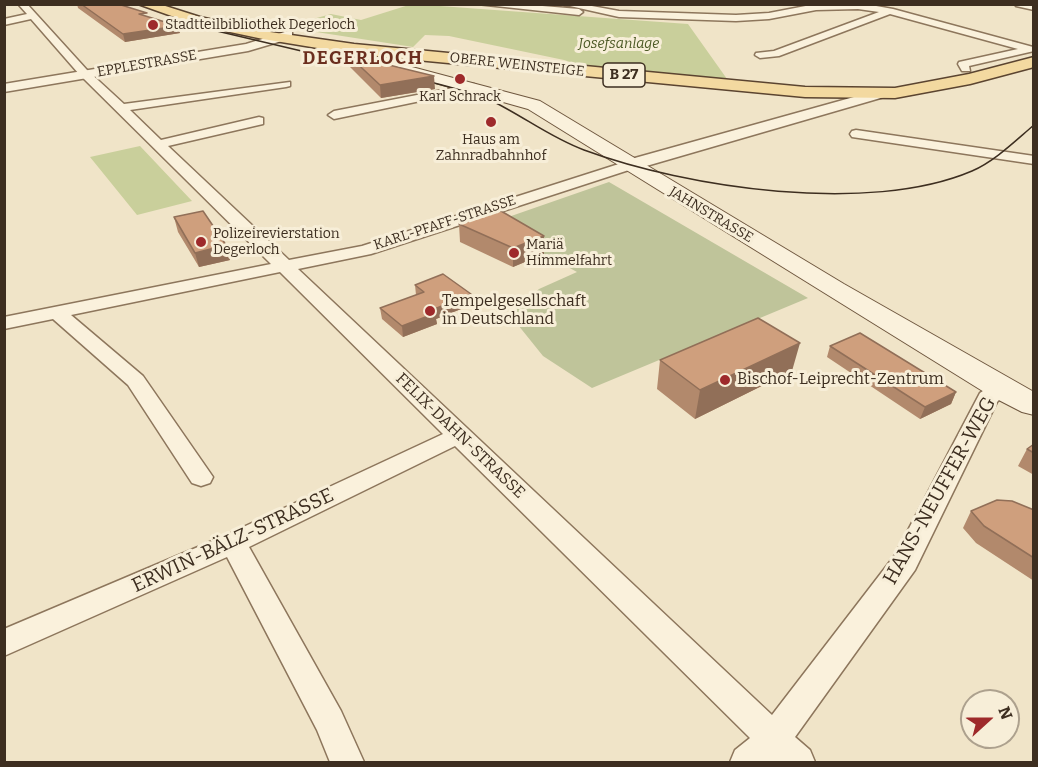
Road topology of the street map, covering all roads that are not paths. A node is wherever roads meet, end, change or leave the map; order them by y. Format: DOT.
graph roads {
  1 [pos="22,4"];
  2 [pos="144,4"];
  3 [pos="168,4"];
  4 [pos="481,4"];
  5 [pos="565,4"];
  6 [pos="906,4"];
  7 [pos="1018,4"];
  8 [pos="697,5"];
  9 [pos="1034,8"];
  10 [pos="890,11"];
  11 [pos="638,15"];
  12 [pos="32,16"];
  13 [pos="686,16"];
  14 [pos="4,22"];
  15 [pos="285,37"];
  16 [pos="358,53"];
  17 [pos="391,53"];
  18 [pos="1033,54"];
  19 [pos="760,55"];
  20 [pos="422,56"];
  21 [pos="86,74"];
  22 [pos="907,83"];
  23 [pos="286,84"];
  24 [pos="474,87"];
  25 [pos="4,88"];
  26 [pos="826,93"];
  27 [pos="879,94"];
  28 [pos="123,108"];
  29 [pos="334,115"];
  30 [pos="259,121"];
  31 [pos="856,134"];
  32 [pos="160,144"];
  33 [pos="1034,145"];
  34 [pos="1019,157"];
  35 [pos="1034,160"];
  36 [pos="630,165"];
  37 [pos="285,267"];
  38 [pos="59,314"];
  39 [pos="4,323"];
  40 [pos="1000,388"];
  41 [pos="1034,405"];
  42 [pos="460,435"];
  43 [pos="201,477"];
  44 [pos="233,543"];
  45 [pos="4,643"];
  46 [pos="774,739"];
  47 [pos="347,762"];
  48 [pos="747,762"];
  49 [pos="798,762"];
  1 -- 12 [label="street, FELIX-DAHN-STRASSE"];
  2 -- 15 [label="main road, B 27"];
  3 -- 15 [label="main road, B 27"];
  4 -- 11 [label="street"];
  5 -- 11 [label="street"];
  6 -- 10 [label="street"];
  7 -- 9 [label="street"];
  8 -- 13 [label="street"];
  10 -- 13 [label="street"];
  10 -- 18 [label="street"];
  10 -- 19 [label="street"];
  11 -- 13 [label="street"];
  12 -- 14 [label="street"];
  12 -- 21 [label="street, FELIX-DAHN-STRASSE"];
  15 -- 16 [label="main road, B 27"];
  15 -- 16 [label="main road, B 27"];
  15 -- 21 [label="street, EPPLESTRASSE"];
  16 -- 17 [label="main road, B 27"];
  16 -- 17 [label="main road"];
  16 -- 20 [label="main road, B 27"];
  16 -- 24 [label="main road, JAHNSTRASSE"];
  17 -- 20 [label="main road, B 27"];
  18 -- 22 [label="main road, OBERE WEINSTEIGE / B 27"];
  18 -- 27 [label="main road, OBERE WEINSTEIGE / B 27"];
  20 -- 26 [label="main road, OBERE WEINSTEIGE / B 27"];
  21 -- 25 [label="street, EPPLESTRASSE"];
  21 -- 28 [label="street, FELIX-DAHN-STRASSE"];
  22 -- 26 [label="main road, OBERE WEINSTEIGE / B 27"];
  22 -- 27 [label="main road"];
  23 -- 28 [label="street"];
  24 -- 29 [label="street"];
  24 -- 36 [label="main road, JAHNSTRASSE"];
  26 -- 27 [label="main road, OBERE WEINSTEIGE / B 27"];
  27 -- 36 [label="street, KARL-PFAFF-STRASSE"];
  28 -- 32 [label="street, FELIX-DAHN-STRASSE"];
  30 -- 32 [label="street"];
  31 -- 34 [label="street"];
  32 -- 37 [label="street, FELIX-DAHN-STRASSE"];
  33 -- 34 [label="street"];
  34 -- 35 [label="street"];
  36 -- 37 [label="street, KARL-PFAFF-STRASSE"];
  36 -- 40 [label="main road, JAHNSTRASSE"];
  37 -- 38 [label="street, KARL-PFAFF-STRASSE"];
  37 -- 42 [label="street, FELIX-DAHN-STRASSE"];
  38 -- 39 [label="street, KARL-PFAFF-STRASSE"];
  38 -- 43 [label="street"];
  40 -- 41 [label="main road, JAHNSTRASSE"];
  40 -- 46 [label="street, HANS-NEUFFER-WEG"];
  42 -- 44 [label="street, ERWIN-BÄLZ-STRASSE"];
  42 -- 46 [label="street, FELIX-DAHN-STRASSE"];
  44 -- 45 [label="street, ERWIN-BÄLZ-STRASSE"];
  44 -- 47 [label="street"];
  46 -- 48 [label="street, HANS-NEUFFER-WEG"];
  46 -- 49 [label="street, FELIX-DAHN-STRASSE"];
}
